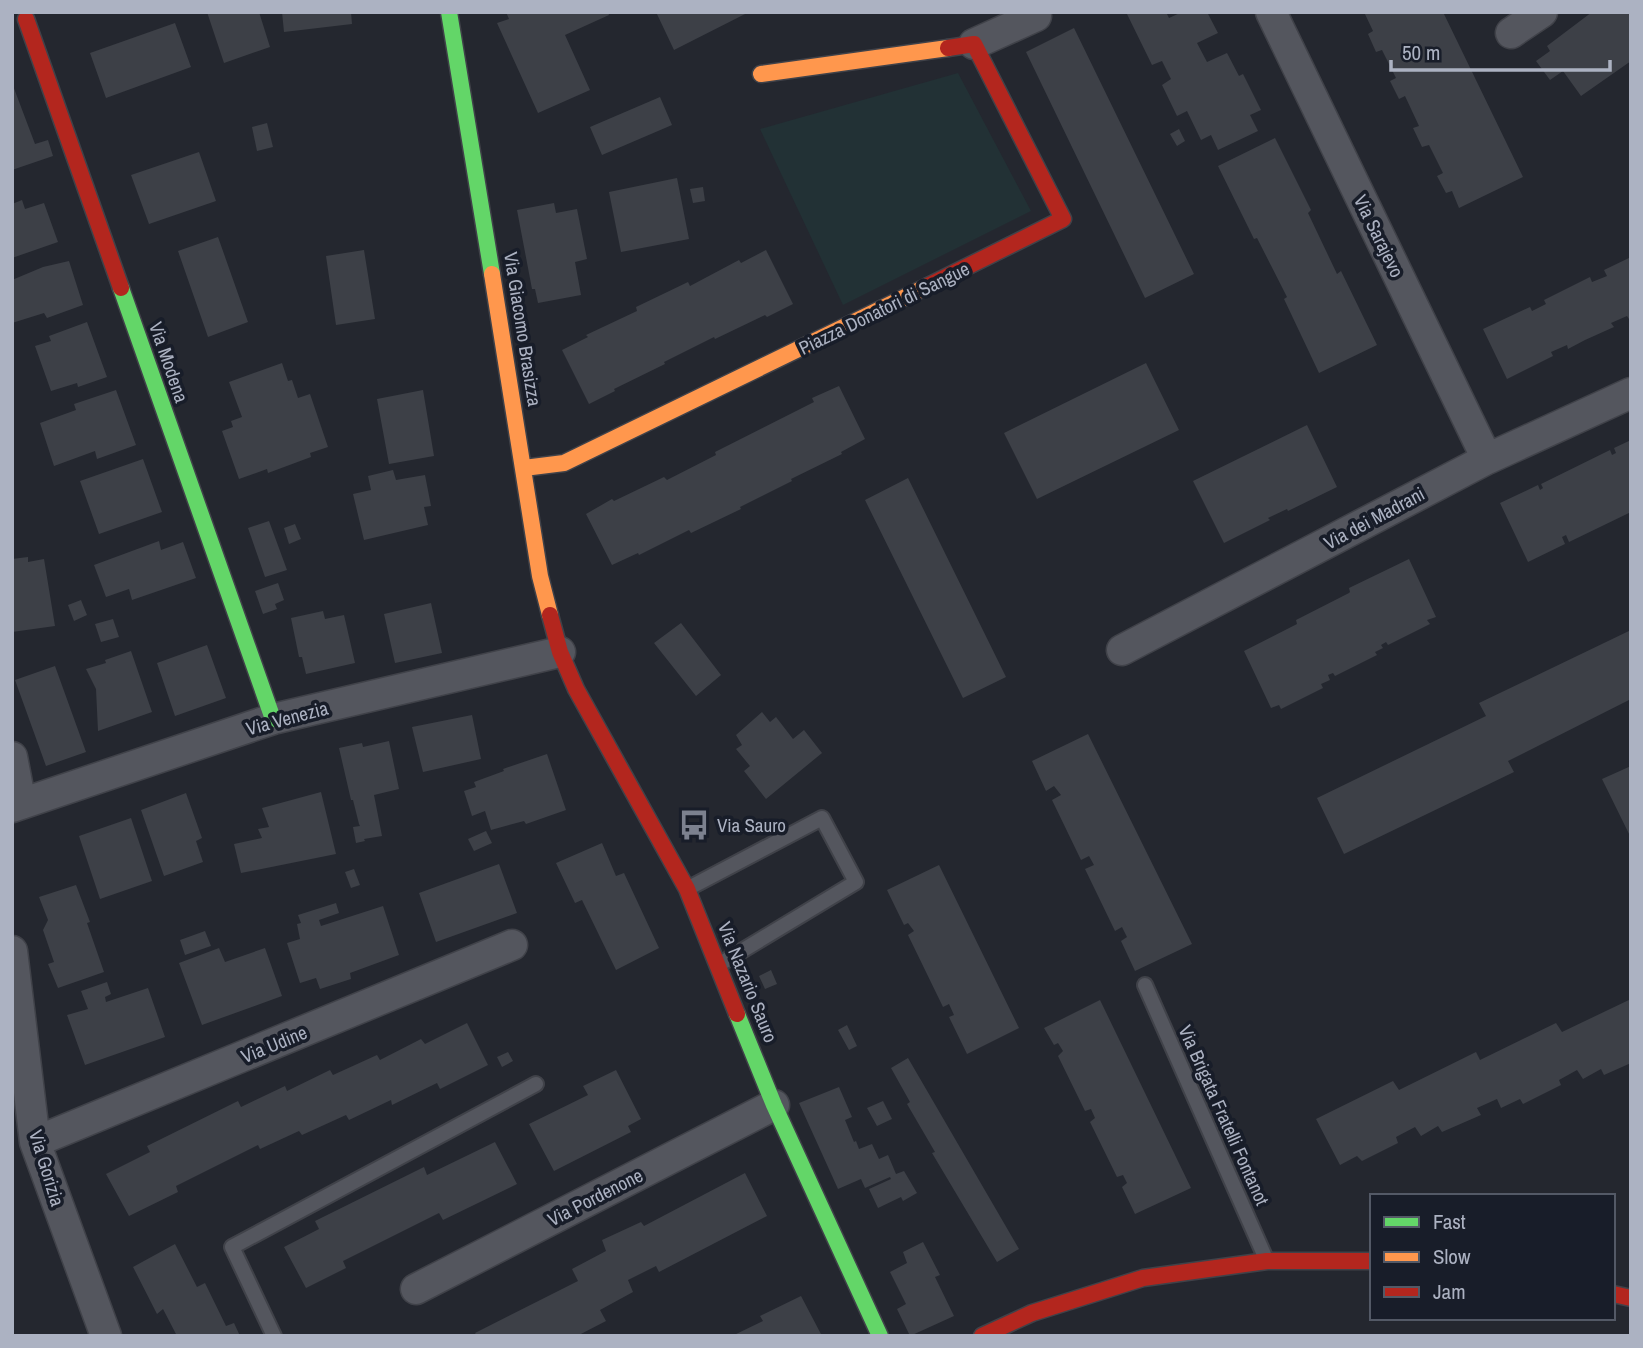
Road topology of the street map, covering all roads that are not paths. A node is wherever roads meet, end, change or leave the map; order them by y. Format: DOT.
graph roads {
  1 [pos="449,12"];
  2 [pos="1271,12"];
  3 [pos="1542,12"];
  4 [pos="1036,16"];
  5 [pos="28,18"];
  6 [pos="1511,33"];
  7 [pos="974,44"];
  8 [pos="761,74"];
  9 [pos="1631,393"];
  10 [pos="1487,459"];
  11 [pos="524,468"];
  12 [pos="1122,650"];
  13 [pos="560,652"];
  14 [pos="273,719"];
  15 [pos="12,757"];
  16 [pos="16,806"];
  17 [pos="687,889"];
  18 [pos="512,945"];
  19 [pos="12,951"];
  20 [pos="719,964"];
  21 [pos="1145,985"];
  22 [pos="536,1084"];
  23 [pos="774,1105"];
  24 [pos="35,1143"];
  25 [pos="1267,1261"];
  26 [pos="1370,1261"];
  27 [pos="416,1289"];
  28 [pos="106,1336"];
  29 [pos="274,1336"];
  30 [pos="880,1336"];
  31 [pos="982,1336"];
  1 -- 11 [label="street, Via Giacomo Brasizza"];
  2 -- 10 [label="street, Via Sarajevo"];
  3 -- 6 [label="street"];
  4 -- 7 [label="street"];
  5 -- 14 [label="street, Via Modena"];
  7 -- 8 [label="street"];
  7 -- 11 [label="street, Piazza Donatori di Sangue"];
  9 -- 10 [label="street, Via dei Madrani"];
  10 -- 12 [label="street, Via dei Madrani"];
  11 -- 13 [label="street, Via Giacomo Brasizza"];
  13 -- 14 [label="street, Via Venezia"];
  13 -- 17 [label="street, Via Nazario Sauro"];
  14 -- 16 [label="street, Via Venezia"];
  15 -- 16 [label="street, Via Venezia"];
  17 -- 20 [label="street, Via Nazario Sauro"];
  17 -- 20 [label="lane"];
  18 -- 24 [label="street, Via Udine"];
  19 -- 24 [label="street, Via Gorizia"];
  20 -- 23 [label="street, Via Nazario Sauro"];
  21 -- 25 [label="lane, Via Brigata Fratelli Fontanot"];
  22 -- 29 [label="lane"];
  23 -- 27 [label="street, Via Pordenone"];
  23 -- 30 [label="street, Via Nazario Sauro"];
  24 -- 28 [label="street, Via Gorizia"];
  25 -- 26 [label="street"];
  25 -- 31 [label="street"];
}
